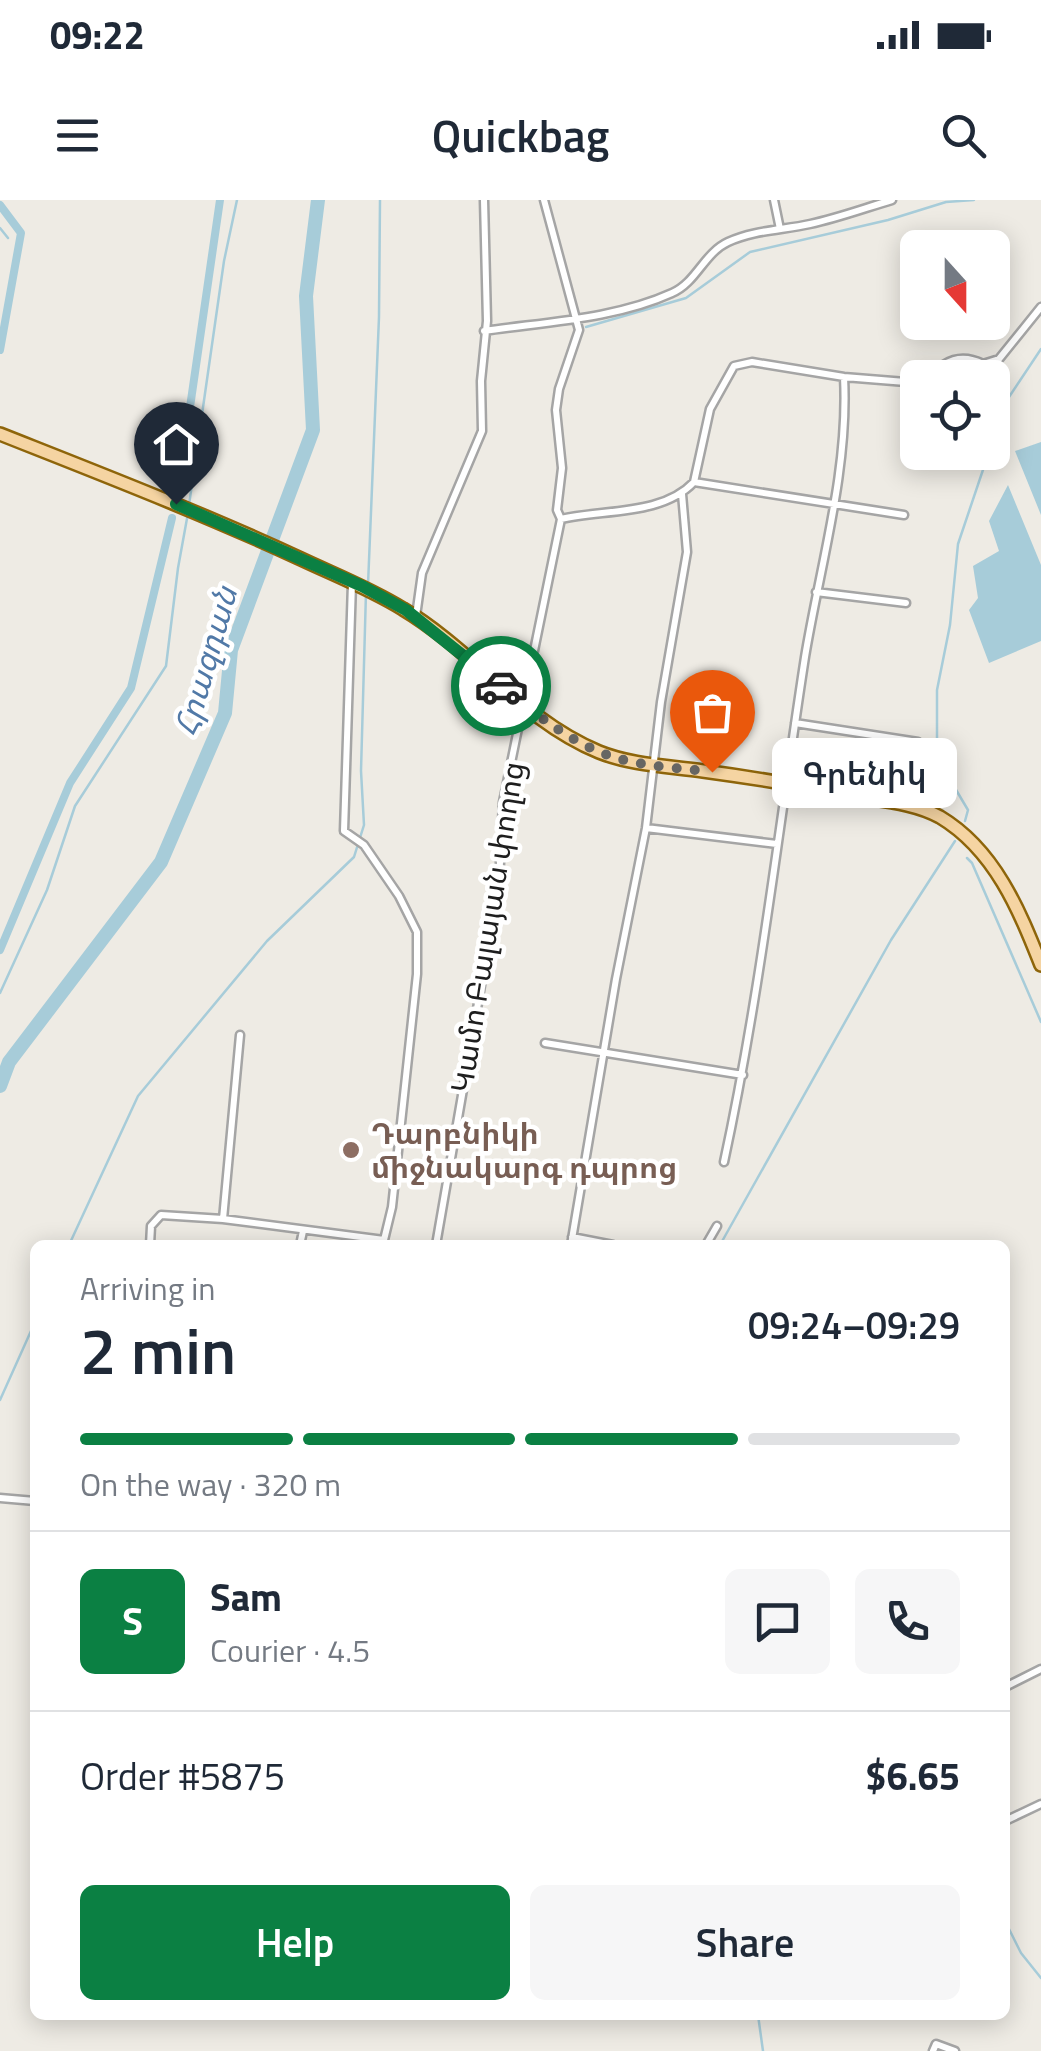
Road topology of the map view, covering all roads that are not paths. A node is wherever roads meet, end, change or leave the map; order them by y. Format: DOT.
graph roads {
  1 [pos="484,200"];
  2 [pos="544,200"];
  3 [pos="774,200"];
  4 [pos="892,200"];
  5 [pos="780,229"];
  6 [pos="1041,307"];
  7 [pos="577,317"];
  8 [pos="484,332"];
  9 [pos="996,360"];
  10 [pos="844,378"];
  11 [pos="900,382"];
  12 [pos="0,434"];
  13 [pos="694,482"];
  14 [pos="682,494"];
  15 [pos="832,504"];
  16 [pos="904,516"];
  17 [pos="560,519"];
  18 [pos="357,585"];
  19 [pos="816,592"];
  20 [pos="906,603"];
  21 [pos="416,617"];
  22 [pos="525,705"];
  23 [pos="795,723"];
  24 [pos="918,742"];
  25 [pos="654,765"];
  26 [pos="788,783"];
  27 [pos="646,828"];
  28 [pos="777,844"];
  29 [pos="1041,965"];
  30 [pos="240,1035"];
  31 [pos="545,1044"];
  32 [pos="605,1054"];
  33 [pos="743,1075"];
  34 [pos="724,1162"];
  35 [pos="223,1219"];
  36 [pos="717,1226"];
  37 [pos="303,1231"];
  38 [pos="151,1240"];
  39 [pos="301,1240"];
  40 [pos="368,1240"];
  41 [pos="383,1240"];
  42 [pos="437,1240"];
  43 [pos="572,1240"];
  44 [pos="709,1240"];
  45 [pos="0,1498"];
  46 [pos="30,1501"];
  47 [pos="1041,1670"];
  48 [pos="1010,1685"];
  49 [pos="1041,1804"];
  50 [pos="1010,1820"];
  51 [pos="934,2048"];
  52 [pos="955,2051"];
  1 -- 8 [label="street"];
  2 -- 7 [label="street"];
  3 -- 5 [label="street"];
  4 -- 5 [label="street"];
  5 -- 7 [label="street"];
  6 -- 9 [label="street"];
  7 -- 8 [label="street"];
  7 -- 17 [label="street, Կամո Բալայան փողոց"];
  8 -- 21 [label="street"];
  10 -- 11 [label="street"];
  10 -- 13 [label="street"];
  10 -- 15 [label="street"];
  12 -- 18 [label="main road"];
  13 -- 14 [label="street"];
  13 -- 15 [label="street"];
  14 -- 17 [label="street"];
  14 -- 25 [label="street"];
  15 -- 16 [label="street"];
  15 -- 19 [label="street"];
  17 -- 22 [label="street, Կամո Բալայան փողոց"];
  18 -- 21 [label="main road"];
  18 -- 41 [label="street"];
  19 -- 20 [label="street"];
  19 -- 23 [label="street"];
  21 -- 22 [label="main road"];
  22 -- 25 [label="main road"];
  22 -- 42 [label="street, Կամո Բալայան փողոց"];
  23 -- 24 [label="street"];
  23 -- 26 [label="street"];
  25 -- 26 [label="main road"];
  25 -- 27 [label="street"];
  26 -- 28 [label="street"];
  26 -- 29 [label="main road"];
  27 -- 28 [label="street"];
  27 -- 32 [label="street"];
  28 -- 33 [label="street"];
  30 -- 35 [label="street"];
  31 -- 32 [label="street"];
  32 -- 33 [label="street"];
  32 -- 43 [label="street"];
  33 -- 34 [label="street"];
  35 -- 37 [label="street"];
  35 -- 38 [label="street"];
  36 -- 44 [label="street"];
  37 -- 39 [label="street"];
  37 -- 40 [label="street"];
  45 -- 46 [label="street"];
  47 -- 48 [label="street"];
  49 -- 50 [label="street"];
  51 -- 52 [label="street"];
}
